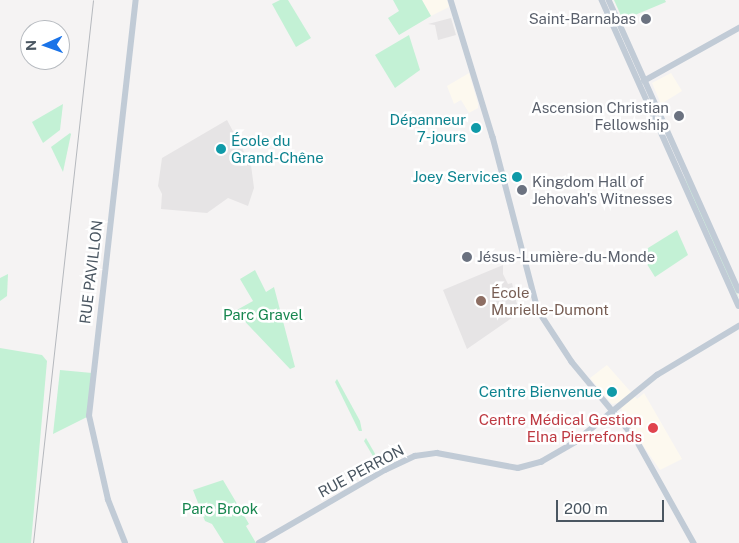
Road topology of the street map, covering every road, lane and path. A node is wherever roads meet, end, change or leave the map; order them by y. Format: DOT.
graph roads {
  1 [pos="136,0"];
  2 [pos="451,0"];
  3 [pos="602,0"];
  4 [pos="609,0"];
  5 [pos="737,29"];
  6 [pos="642,82"];
  7 [pos="739,290"];
  8 [pos="739,306"];
  9 [pos="739,326"];
  10 [pos="613,411"];
  11 [pos="125,543"];
  12 [pos="259,543"];
  13 [pos="694,543"];
  1 -- 11 [label="street, RUE PAVILLON"];
  2 -- 10 [label="street"];
  3 -- 6 [label="street"];
  4 -- 6 [label="street"];
  5 -- 6 [label="street"];
  6 -- 7 [label="street"];
  6 -- 8 [label="street"];
  9 -- 10 [label="street, RUE PERRON"];
  10 -- 12 [label="street, RUE PERRON"];
  10 -- 13 [label="street"];
}
